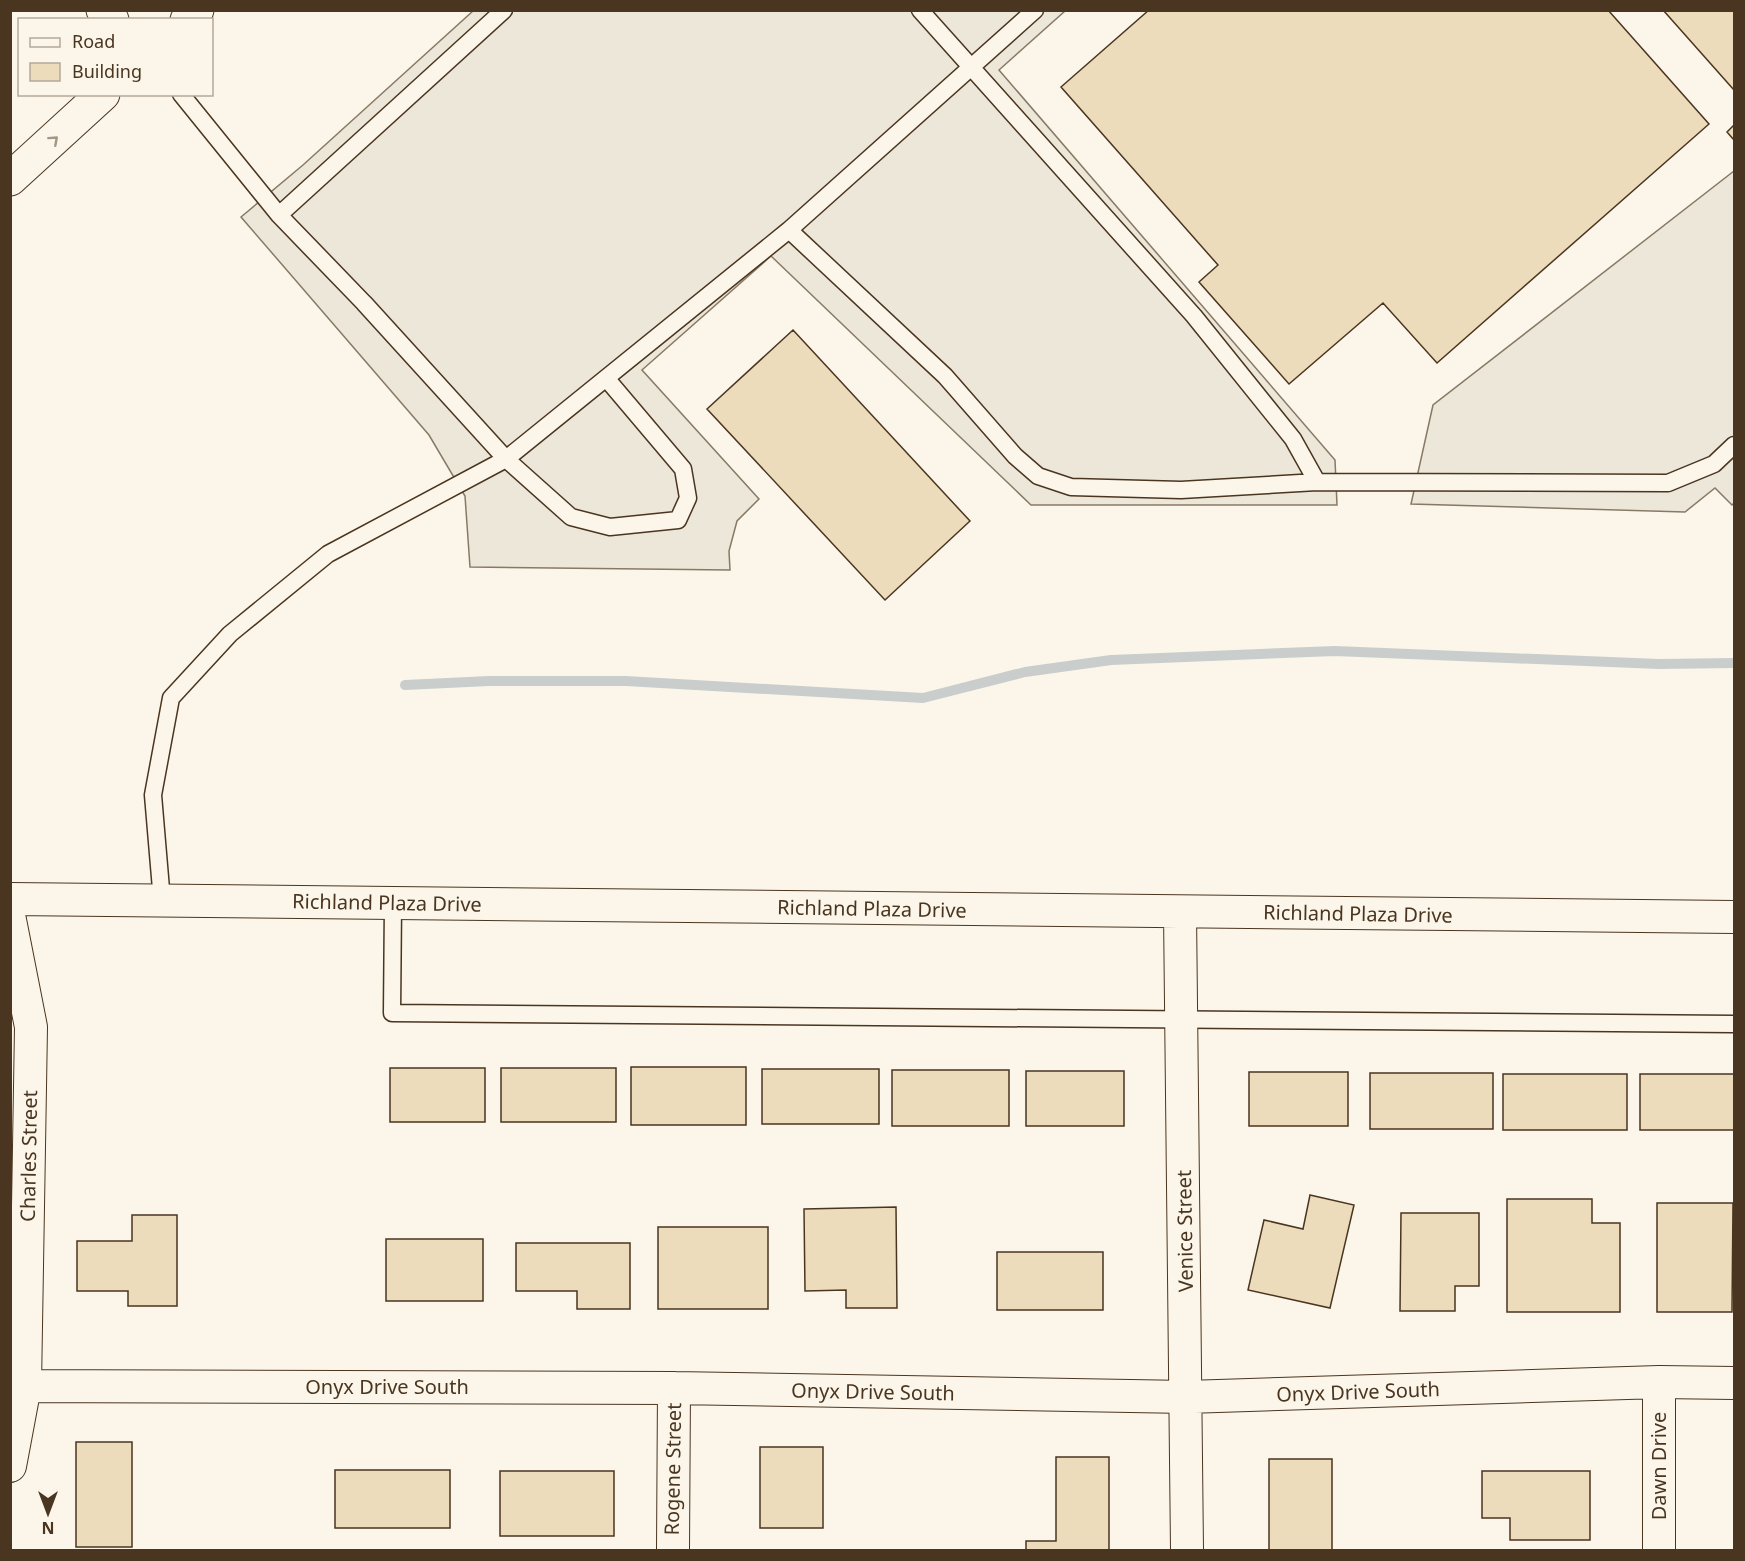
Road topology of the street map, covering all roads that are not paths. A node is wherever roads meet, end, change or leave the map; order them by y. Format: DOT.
graph roads {
  1 [pos="504,10"];
  2 [pos="920,10"];
  3 [pos="1035,10"];
  4 [pos="973,68"];
  5 [pos="101,96"];
  6 [pos="183,96"];
  7 [pos="10,179"];
  8 [pos="279,215"];
  9 [pos="789,230"];
  10 [pos="606,378"];
  11 [pos="1734,445"];
  12 [pos="506,459"];
  13 [pos="1317,482"];
  14 [pos="10,900"];
  15 [pos="162,901"];
  16 [pos="393,904"];
  17 [pos="1180,912"];
  18 [pos="1734,917"];
  19 [pos="10,920"];
  20 [pos="1181,1019"];
  21 [pos="1734,1024"];
  22 [pos="1659,1382"];
  23 [pos="1734,1383"];
  24 [pos="18,1386"];
  25 [pos="674,1388"];
  26 [pos="1187,1397"];
  27 [pos="10,1466"];
  28 [pos="673,1551"];
  29 [pos="1187,1551"];
  30 [pos="1659,1551"];
  1 -- 8 [label="lane"];
  2 -- 4 [label="lane"];
  3 -- 4 [label="lane"];
  4 -- 9 [label="lane"];
  4 -- 13 [label="lane"];
  7 -- 5 [label="main road, one-way"];
  6 -- 8 [label="lane"];
  8 -- 12 [label="lane"];
  9 -- 10 [label="lane"];
  9 -- 13 [label="lane"];
  10 -- 12 [label="lane"];
  10 -- 12 [label="lane"];
  11 -- 13 [label="lane"];
  12 -- 15 [label="lane"];
  14 -- 15 [label="street, Richland Plaza Drive"];
  15 -- 16 [label="street, Richland Plaza Drive"];
  16 -- 17 [label="street, Richland Plaza Drive"];
  16 -- 20 [label="lane"];
  17 -- 18 [label="street, Richland Plaza Drive"];
  17 -- 20 [label="street, Venice Street"];
  19 -- 24 [label="street, Charles Street"];
  20 -- 21 [label="lane"];
  20 -- 26 [label="street, Venice Street"];
  22 -- 23 [label="street, Onyx Drive South"];
  22 -- 26 [label="street, Onyx Drive South"];
  22 -- 30 [label="street, Dawn Drive"];
  24 -- 25 [label="street, Onyx Drive South"];
  24 -- 27 [label="street, Charles Street"];
  25 -- 26 [label="street, Onyx Drive South"];
  25 -- 28 [label="street, Rogene Street"];
  26 -- 29 [label="street, Venice Street"];
}
